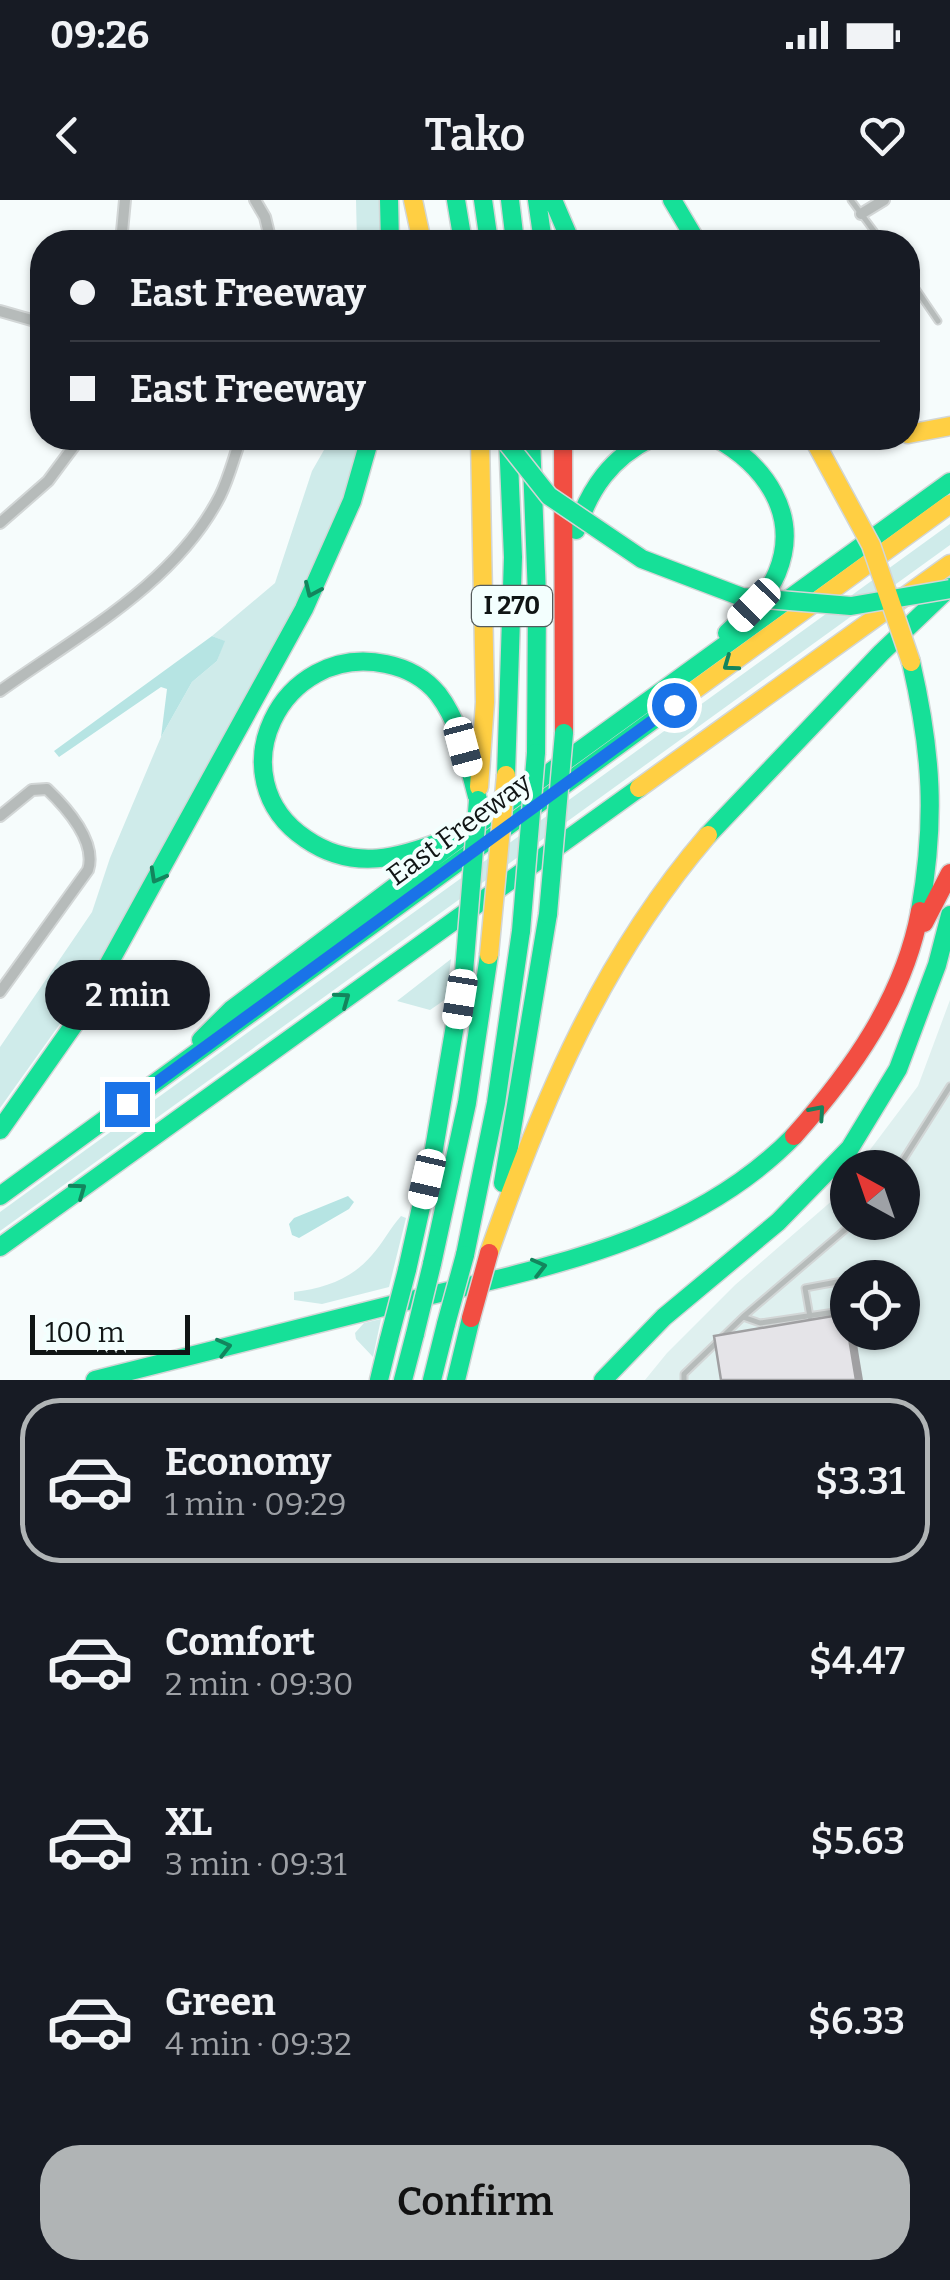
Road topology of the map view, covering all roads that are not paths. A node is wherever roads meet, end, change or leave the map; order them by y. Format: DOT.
graph roads {
  1 [pos="125,200"];
  2 [pos="255,200"];
  3 [pos="389,200"];
  4 [pos="413,200"];
  5 [pos="456,200"];
  6 [pos="483,200"];
  7 [pos="510,200"];
  8 [pos="537,200"];
  9 [pos="553,200"];
  10 [pos="672,200"];
  11 [pos="850,200"];
  12 [pos="884,200"];
  13 [pos="862,214"];
  14 [pos="123,230"];
  15 [pos="268,230"];
  16 [pos="390,230"];
  17 [pos="419,230"];
  18 [pos="461,230"];
  19 [pos="487,230"];
  20 [pos="514,230"];
  21 [pos="542,230"];
  22 [pos="566,230"];
  23 [pos="690,230"];
  24 [pos="873,230"];
  25 [pos="920,295"];
  26 [pos="0,311"];
  27 [pos="30,320"];
  28 [pos="938,321"];
  29 [pos="950,426"];
  30 [pos="920,432"];
  31 [pos="71,450"];
  32 [pos="236,450"];
  33 [pos="367,450"];
  34 [pos="480,450"];
  35 [pos="507,450"];
  36 [pos="515,450"];
  37 [pos="532,450"];
  38 [pos="563,450"];
  39 [pos="630,450"];
  40 [pos="739,450"];
  41 [pos="820,450"];
  42 [pos="950,482"];
  43 [pos="950,504"];
  44 [pos="0,523"];
  45 [pos="950,564"];
  46 [pos="950,588"];
  47 [pos="566,592"];
  48 [pos="667,686"];
  49 [pos="0,691"];
  50 [pos="478,800"];
  51 [pos="0,816"];
  52 [pos="474,828"];
  53 [pos="950,873"];
  54 [pos="950,915"];
  55 [pos="908,955"];
  56 [pos="0,992"];
  57 [pos="159,1081"];
  58 [pos="950,1086"];
  59 [pos="0,1130"];
  60 [pos="909,1150"];
  61 [pos="0,1196"];
  62 [pos="833,1240"];
  63 [pos="0,1247"];
  64 [pos="489,1252"];
  65 [pos="830,1283"];
  66 [pos="830,1313"];
  67 [pos="743,1317"];
  68 [pos="810,1317"];
  69 [pos="95,1380"];
  70 [pos="378,1380"];
  71 [pos="403,1380"];
  72 [pos="432,1380"];
  73 [pos="456,1380"];
  74 [pos="603,1380"];
  75 [pos="684,1380"];
  1 -- 14 [label="street"];
  2 -- 15 [label="street"];
  3 -- 16 [label="highway"];
  4 -- 17 [label="highway"];
  5 -- 18 [label="highway"];
  6 -- 19 [label="highway"];
  7 -- 20 [label="highway"];
  8 -- 21 [label="highway"];
  9 -- 22 [label="highway"];
  10 -- 23 [label="highway"];
  11 -- 13 [label="lane"];
  12 -- 13 [label="street"];
  13 -- 24 [label="lane"];
  25 -- 28 [label="lane"];
  26 -- 27 [label="street"];
  29 -- 30 [label="highway"];
  31 -- 44 [label="street"];
  32 -- 49 [label="street"];
  33 -- 59 [label="highway, one-way"];
  34 -- 50 [label="highway"];
  35 -- 71 [label="highway, I 270, bridge"];
  36 -- 46 [label="highway, bridge"];
  37 -- 72 [label="highway, I 270, bridge"];
  38 -- 47 [label="highway"];
  39 -- 47 [label="highway"];
  40 -- 48 [label="highway"];
  41 -- 55 [label="highway, bridge"];
  42 -- 48 [label="highway"];
  43 -- 57 [label="highway, East Freeway, one-way"];
  63 -- 45 [label="highway, one-way"];
  46 -- 64 [label="highway"];
  47 -- 64 [label="highway, bridge"];
  48 -- 52 [label="highway"];
  50 -- 52 [label="highway"];
  50 -- 70 [label="highway, bridge"];
  51 -- 56 [label="street"];
  52 -- 57 [label="highway"];
  53 -- 55 [label="highway"];
  54 -- 74 [label="highway"];
  69 -- 55 [label="highway, one-way"];
  57 -- 61 [label="highway, East Freeway"];
  58 -- 60 [label="lane"];
  62 -- 67 [label="lane"];
  64 -- 73 [label="highway, bridge"];
  65 -- 68 [label="lane"];
  66 -- 68 [label="lane"];
  67 -- 68 [label="lane"];
  67 -- 75 [label="lane"];
}
